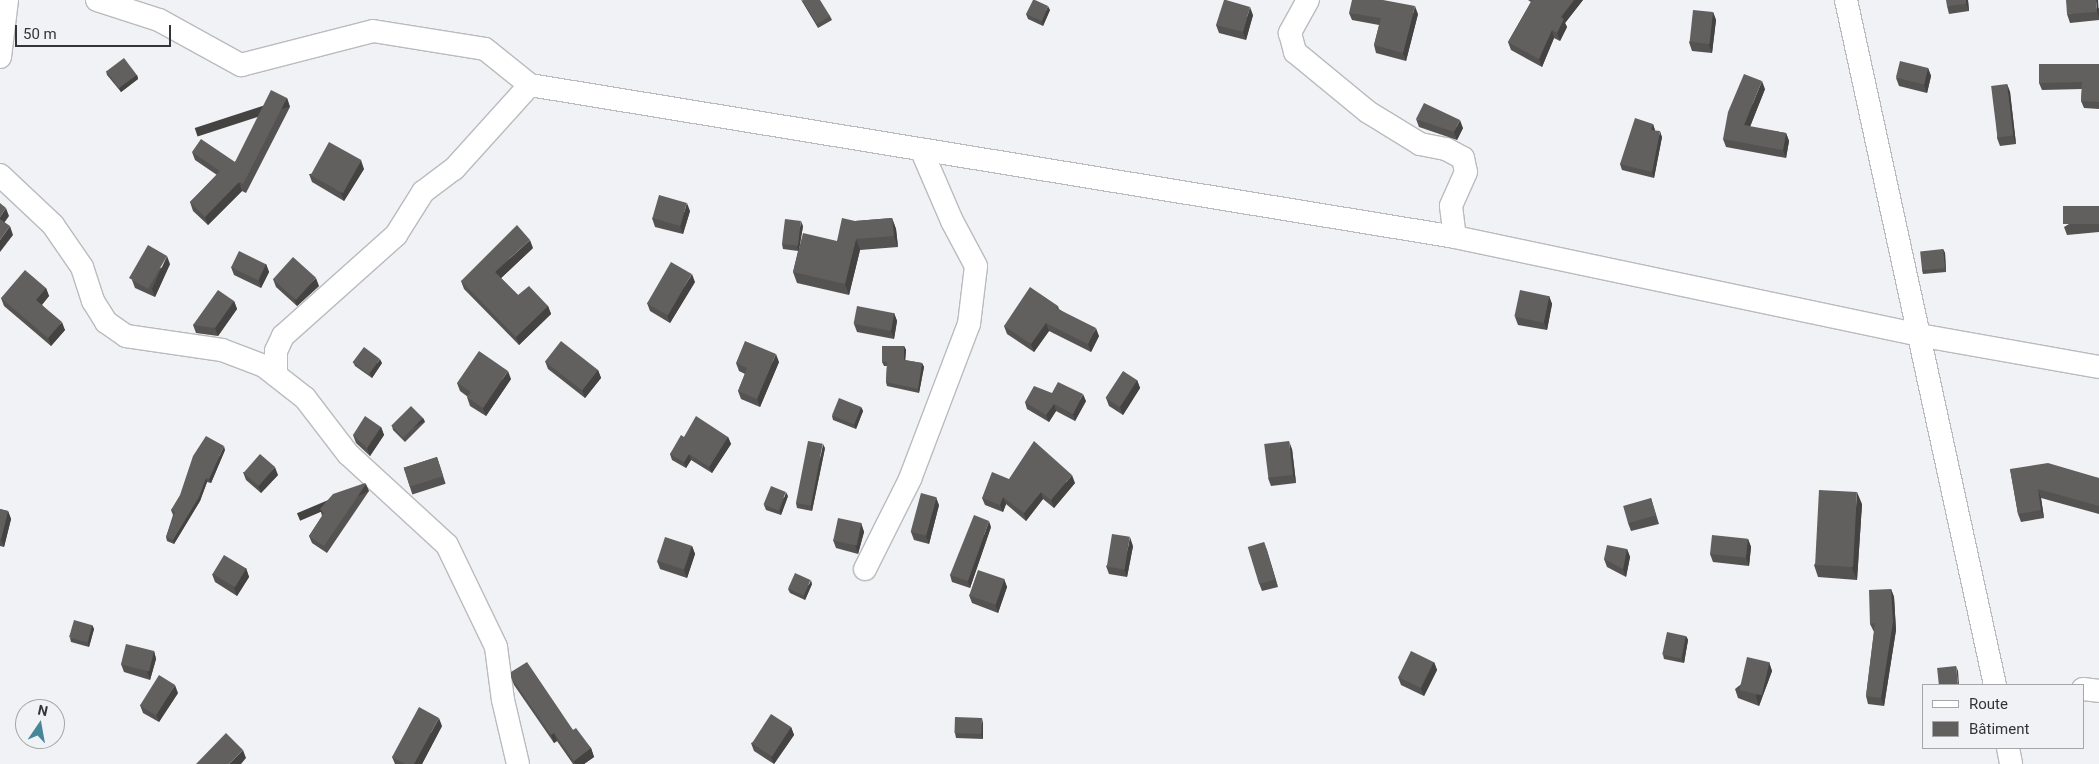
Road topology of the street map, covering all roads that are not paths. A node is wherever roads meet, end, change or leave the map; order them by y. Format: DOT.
graph roads {
  1 [pos="7,0"];
  2 [pos="97,0"];
  3 [pos="1308,0"];
  4 [pos="1846,0"];
  5 [pos="0,57"];
  6 [pos="530,85"];
  7 [pos="921,149"];
  8 [pos="0,175"];
  9 [pos="1455,237"];
  10 [pos="1919,335"];
  11 [pos="2099,367"];
  12 [pos="276,375"];
  13 [pos="865,569"];
  14 [pos="1995,684"];
  15 [pos="2084,689"];
  16 [pos="2099,691"];
  17 [pos="2008,749"];
  18 [pos="518,764"];
  19 [pos="2011,764"];
  1 -- 5 [label="street"];
  2 -- 6 [label="street"];
  3 -- 9 [label="street"];
  4 -- 10 [label="street"];
  6 -- 7 [label="street"];
  6 -- 12 [label="street"];
  7 -- 9 [label="street"];
  7 -- 13 [label="street"];
  8 -- 12 [label="street"];
  9 -- 10 [label="street"];
  10 -- 11 [label="street"];
  10 -- 14 [label="street"];
  12 -- 18 [label="street"];
  15 -- 16 [label="street"];
  17 -- 19 [label="street"];
}
